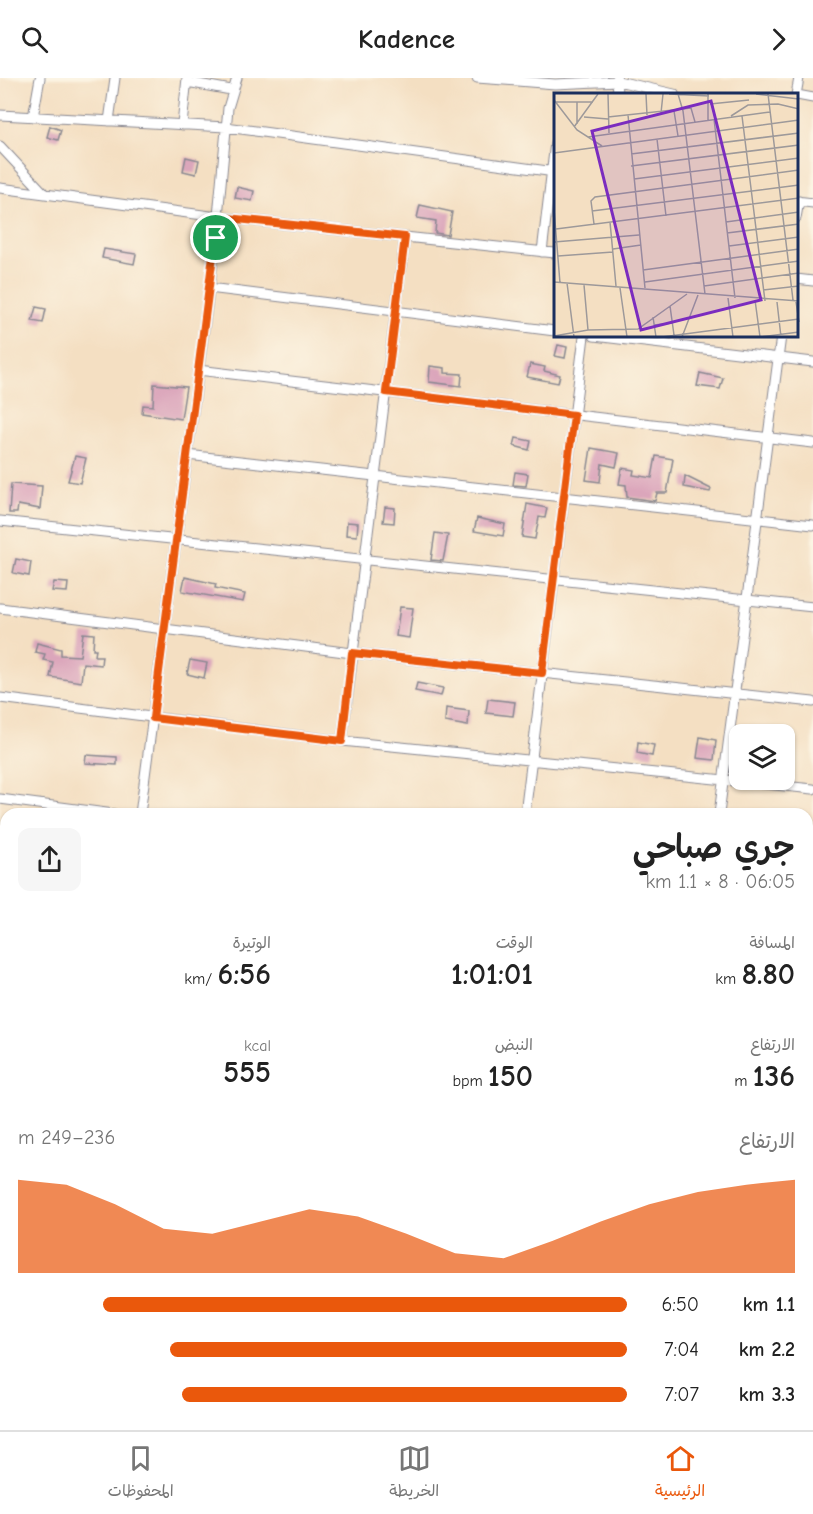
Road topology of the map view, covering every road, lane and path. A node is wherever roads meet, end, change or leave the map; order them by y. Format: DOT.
graph roads {
  1 [pos="40,78"];
  2 [pos="115,78"];
  3 [pos="237,78"];
  4 [pos="477,78"];
  5 [pos="799,78"];
  6 [pos="187,80"];
  7 [pos="618,80"];
  8 [pos="555,84"];
  9 [pos="231,90"];
  10 [pos="555,93"];
  11 [pos="670,93"];
  12 [pos="797,93"];
  13 [pos="798,95"];
  14 [pos="813,98"];
  15 [pos="0,115"];
  16 [pos="33,117"];
  17 [pos="110,121"];
  18 [pos="182,125"];
  19 [pos="226,127"];
  20 [pos="0,146"];
  21 [pos="553,172"];
  22 [pos="0,188"];
  23 [pos="43,192"];
  24 [pos="798,201"];
  25 [pos="813,203"];
  26 [pos="218,217"];
  27 [pos="405,237"];
  28 [pos="542,252"];
  29 [pos="554,253"];
  30 [pos="798,279"];
  31 [pos="813,281"];
  32 [pos="208,288"];
  33 [pos="396,311"];
  34 [pos="554,331"];
  35 [pos="584,338"];
  36 [pos="610,338"];
  37 [pos="781,338"];
  38 [pos="778,359"];
  39 [pos="813,362"];
  40 [pos="198,370"];
  41 [pos="386,392"];
  42 [pos="574,415"];
  43 [pos="768,438"];
  44 [pos="813,443"];
  45 [pos="187,454"];
  46 [pos="376,476"];
  47 [pos="565,498"];
  48 [pos="757,519"];
  49 [pos="0,521"];
  50 [pos="813,525"];
  51 [pos="176,541"];
  52 [pos="365,561"];
  53 [pos="554,580"];
  54 [pos="747,600"];
  55 [pos="0,608"];
  56 [pos="813,608"];
  57 [pos="164,628"];
  58 [pos="352,653"];
  59 [pos="542,673"];
  60 [pos="735,693"];
  61 [pos="0,698"];
  62 [pos="813,702"];
  63 [pos="153,718"];
  64 [pos="342,741"];
  65 [pos="532,760"];
  66 [pos="724,779"];
  67 [pos="813,789"];
  68 [pos="0,799"];
  69 [pos="68,808"];
  70 [pos="141,808"];
  71 [pos="526,808"];
  72 [pos="720,808"];
  1 -- 16 [label="street"];
  2 -- 17 [label="street"];
  3 -- 9 [label="street"];
  4 -- 8 [label="street"];
  5 -- 12 [label="street"];
  6 -- 9 [label="street"];
  6 -- 18 [label="street"];
  7 -- 8 [label="street"];
  7 -- 11 [label="street"];
  8 -- 10 [label="street"];
  9 -- 19 [label="street"];
  13 -- 14 [label="street"];
  15 -- 16 [label="street"];
  16 -- 17 [label="street"];
  17 -- 18 [label="street"];
  18 -- 19 [label="street"];
  19 -- 21 [label="street"];
  19 -- 26 [label="street"];
  20 -- 23 [label="street"];
  21 -- 28 [label="street"];
  22 -- 23 [label="street"];
  23 -- 26 [label="street"];
  24 -- 25 [label="street"];
  26 -- 27 [label="street"];
  26 -- 32 [label="street"];
  27 -- 28 [label="street"];
  27 -- 33 [label="street"];
  28 -- 29 [label="street"];
  30 -- 31 [label="street"];
  32 -- 33 [label="street"];
  32 -- 40 [label="street"];
  33 -- 34 [label="street"];
  33 -- 41 [label="street"];
  35 -- 42 [label="street"];
  36 -- 38 [label="street"];
  37 -- 38 [label="street"];
  38 -- 39 [label="street"];
  38 -- 43 [label="street"];
  40 -- 41 [label="street"];
  40 -- 45 [label="street"];
  41 -- 42 [label="street"];
  41 -- 46 [label="street"];
  42 -- 43 [label="street"];
  42 -- 47 [label="street"];
  43 -- 44 [label="street"];
  43 -- 48 [label="street"];
  45 -- 46 [label="street"];
  45 -- 51 [label="street"];
  46 -- 47 [label="street"];
  46 -- 52 [label="street"];
  47 -- 48 [label="street"];
  47 -- 53 [label="street"];
  48 -- 50 [label="street"];
  48 -- 54 [label="street"];
  49 -- 51 [label="street"];
  51 -- 52 [label="street"];
  51 -- 57 [label="street"];
  52 -- 53 [label="street"];
  52 -- 58 [label="street"];
  53 -- 54 [label="street"];
  53 -- 59 [label="street"];
  54 -- 56 [label="street"];
  54 -- 60 [label="street"];
  55 -- 57 [label="street"];
  57 -- 58 [label="street"];
  57 -- 63 [label="street"];
  58 -- 59 [label="street"];
  58 -- 64 [label="street"];
  59 -- 60 [label="street"];
  59 -- 65 [label="street"];
  60 -- 62 [label="street"];
  60 -- 66 [label="street"];
  61 -- 63 [label="street"];
  63 -- 64 [label="street"];
  63 -- 70 [label="street"];
  64 -- 65 [label="street"];
  65 -- 66 [label="street"];
  65 -- 71 [label="street"];
  66 -- 67 [label="street"];
  66 -- 72 [label="street"];
  68 -- 69 [label="street"];
}
